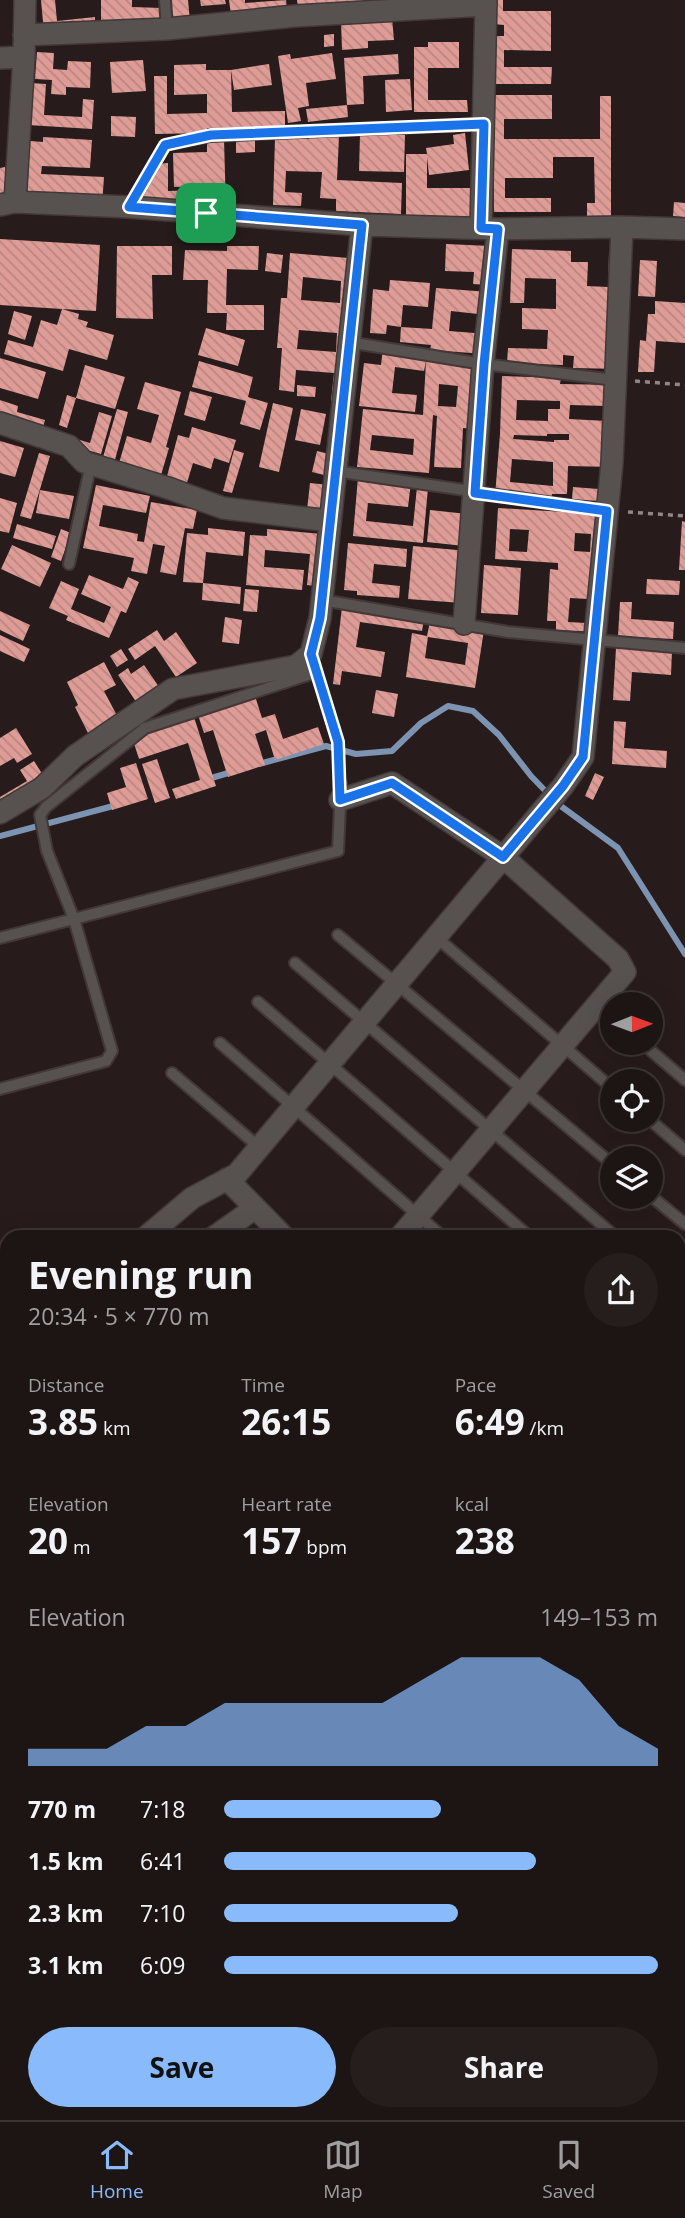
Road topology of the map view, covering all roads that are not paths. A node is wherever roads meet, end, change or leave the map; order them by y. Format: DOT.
graph roads {
  1 [pos="24,0"];
  2 [pos="165,0"];
  3 [pos="486,2"];
  4 [pos="419,4"];
  5 [pos="167,29"];
  6 [pos="24,35"];
  7 [pos="24,57"];
  8 [pos="0,58"];
  9 [pos="484,124"];
  10 [pos="8,204"];
  11 [pos="129,207"];
  12 [pos="362,225"];
  13 [pos="622,227"];
  14 [pos="489,229"];
  15 [pos="685,229"];
  16 [pos="348,342"];
  17 [pos="484,364"];
  18 [pos="615,380"];
  19 [pos="0,423"];
  20 [pos="91,464"];
  21 [pos="335,471"];
  22 [pos="475,493"];
  23 [pos="607,511"];
  24 [pos="330,521"];
  25 [pos="69,564"];
  26 [pos="322,600"];
  27 [pos="464,624"];
  28 [pos="595,640"];
  29 [pos="685,648"];
  30 [pos="314,663"];
  31 [pos="341,792"];
  32 [pos="0,813"];
  33 [pos="503,857"];
  34 [pos="74,919"];
  35 [pos="338,935"];
  36 [pos="436,937"];
  37 [pos="0,938"];
  38 [pos="295,963"];
  39 [pos="396,984"];
  40 [pos="615,992"];
  41 [pos="258,1002"];
  42 [pos="600,1015"];
  43 [pos="364,1022"];
  44 [pos="220,1043"];
  45 [pos="562,1045"];
  46 [pos="656,1055"];
  47 [pos="330,1064"];
  48 [pos="173,1073"];
  49 [pos="600,1078"];
  50 [pos="685,1080"];
  51 [pos="0,1089"];
  52 [pos="524,1091"];
  53 [pos="293,1107"];
  54 [pos="490,1130"];
  55 [pos="663,1131"];
  56 [pos="260,1147"];
  57 [pos="685,1150"];
  58 [pos="600,1154"];
  59 [pos="455,1172"];
  60 [pos="227,1179"];
  61 [pos="663,1206"];
  62 [pos="255,1208"];
  63 [pos="418,1216"];
  64 [pos="685,1224"];
  65 [pos="154,1230"];
  66 [pos="224,1230"];
  67 [pos="277,1230"];
  68 [pos="406,1230"];
  69 [pos="435,1230"];
  70 [pos="522,1230"];
  71 [pos="608,1230"];
  1 -- 6 [label="street"];
  2 -- 5 [label="lane"];
  3 -- 4 [label="street"];
  3 -- 9 [label="street"];
  4 -- 5 [label="street"];
  5 -- 6 [label="street"];
  6 -- 7 [label="street"];
  7 -- 8 [label="street"];
  7 -- 10 [label="street"];
  9 -- 11 [label="lane"];
  9 -- 14 [label="street"];
  10 -- 11 [label="street"];
  11 -- 12 [label="street"];
  12 -- 14 [label="street"];
  12 -- 16 [label="street"];
  13 -- 14 [label="street"];
  13 -- 15 [label="street"];
  13 -- 18 [label="street"];
  14 -- 17 [label="street"];
  16 -- 17 [label="lane"];
  16 -- 21 [label="street"];
  17 -- 18 [label="lane"];
  17 -- 22 [label="street"];
  18 -- 23 [label="street"];
  19 -- 20 [label="street"];
  20 -- 24 [label="street"];
  20 -- 25 [label="lane"];
  21 -- 22 [label="lane"];
  21 -- 24 [label="street"];
  22 -- 23 [label="lane"];
  22 -- 27 [label="street"];
  23 -- 28 [label="street"];
  24 -- 26 [label="street"];
  26 -- 27 [label="lane"];
  26 -- 30 [label="street"];
  27 -- 28 [label="lane"];
  28 -- 29 [label="lane"];
  28 -- 33 [label="street"];
  30 -- 32 [label="street"];
  30 -- 34 [label="lane"];
  31 -- 33 [label="street"];
  31 -- 34 [label="lane"];
  33 -- 36 [label="street"];
  33 -- 40 [label="street"];
  34 -- 37 [label="lane"];
  34 -- 51 [label="lane"];
  35 -- 39 [label="lane"];
  36 -- 39 [label="street"];
  36 -- 45 [label="lane"];
  38 -- 43 [label="lane"];
  39 -- 43 [label="street"];
  39 -- 52 [label="lane"];
  41 -- 47 [label="lane"];
  42 -- 45 [label="street"];
  43 -- 47 [label="street"];
  43 -- 54 [label="lane"];
  44 -- 53 [label="lane"];
  45 -- 49 [label="lane"];
  45 -- 52 [label="street"];
  46 -- 50 [label="lane"];
  47 -- 53 [label="street"];
  47 -- 59 [label="lane"];
  48 -- 56 [label="lane"];
  52 -- 54 [label="street"];
  52 -- 58 [label="lane"];
  53 -- 56 [label="street"];
  53 -- 63 [label="lane"];
  54 -- 59 [label="street"];
  54 -- 71 [label="lane"];
  55 -- 57 [label="lane"];
  56 -- 60 [label="street"];
  59 -- 63 [label="street"];
  59 -- 70 [label="lane"];
  60 -- 62 [label="street"];
  60 -- 65 [label="street"];
  61 -- 64 [label="lane"];
  62 -- 66 [label="street"];
  62 -- 67 [label="street"];
  63 -- 68 [label="street"];
  63 -- 69 [label="lane"];
}
